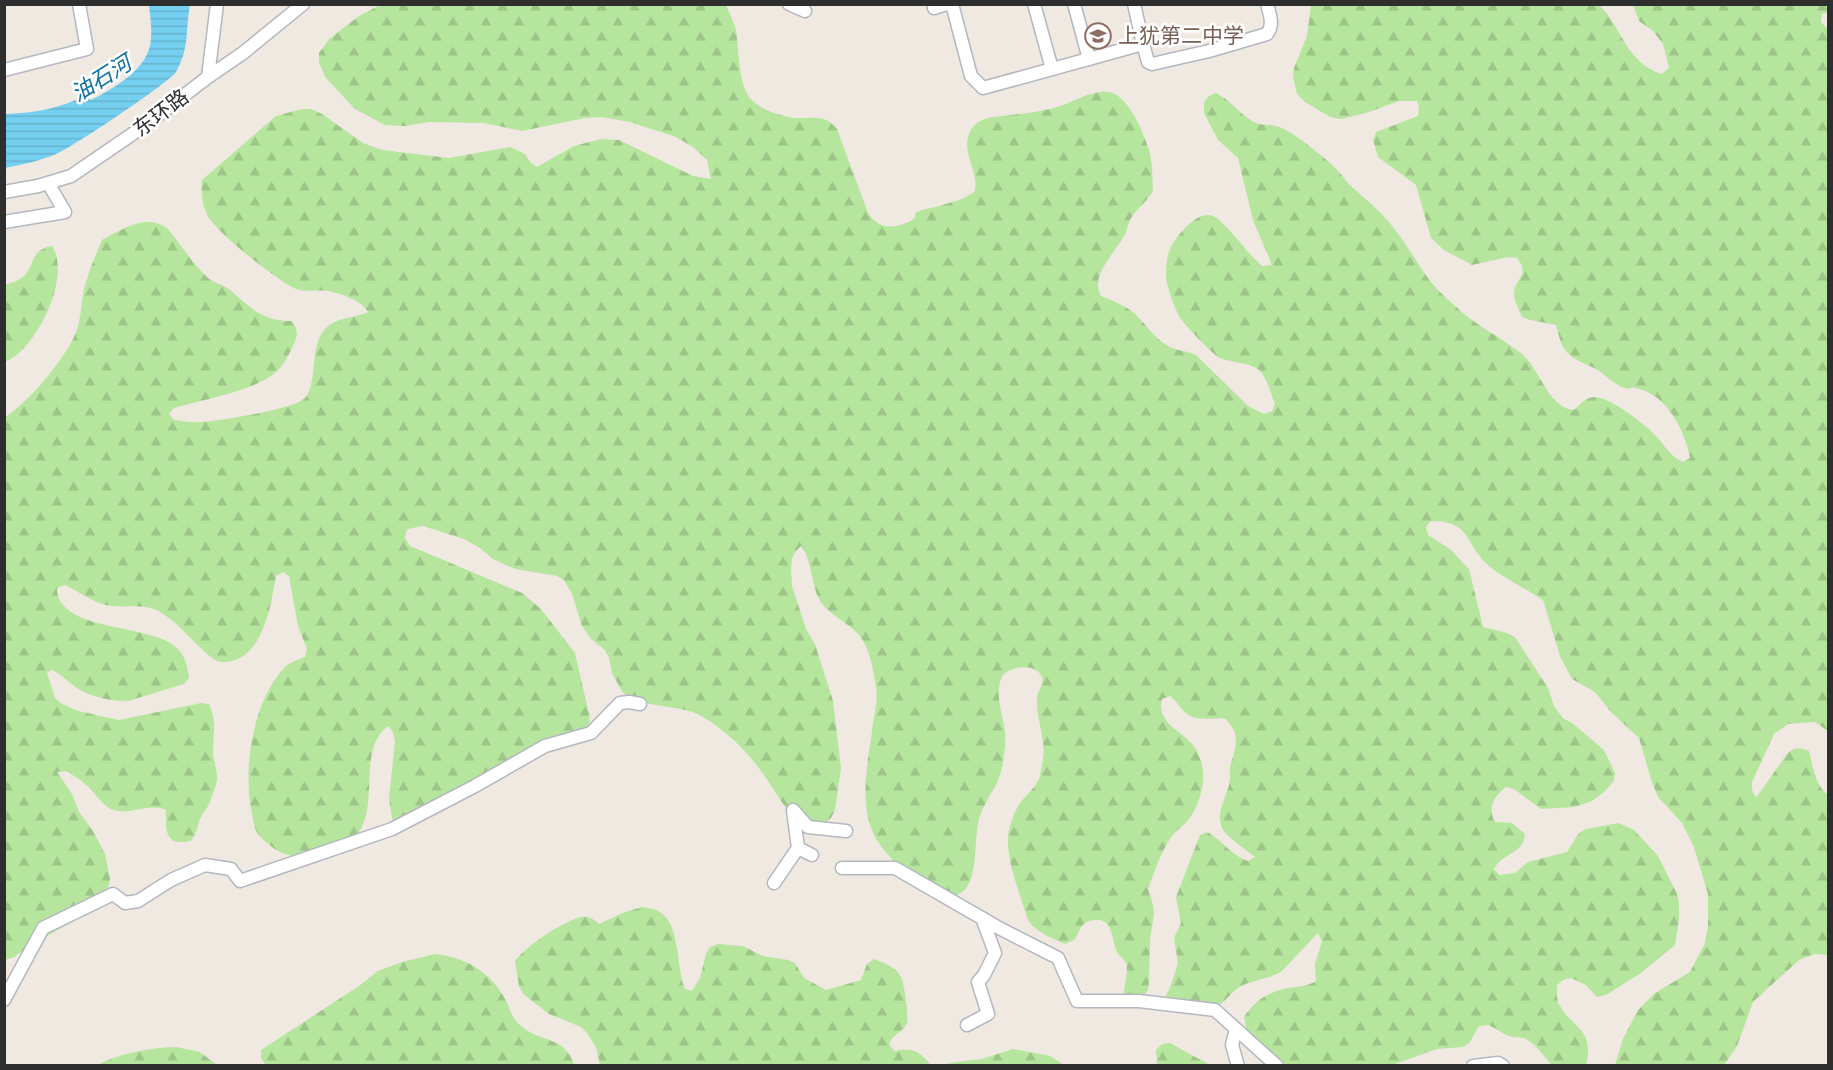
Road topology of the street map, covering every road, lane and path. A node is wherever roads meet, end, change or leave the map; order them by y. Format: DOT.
graph roads {
  1 [pos="79,4"];
  2 [pos="217,4"];
  3 [pos="303,4"];
  4 [pos="789,4"];
  5 [pos="947,4"];
  6 [pos="952,4"];
  7 [pos="1034,4"];
  8 [pos="1074,4"];
  9 [pos="1134,4"];
  10 [pos="1267,4"];
  11 [pos="934,8"];
  12 [pos="293,9"];
  13 [pos="805,11"];
  14 [pos="1143,44"];
  15 [pos="1089,59"];
  16 [pos="1052,69"];
  17 [pos="4,70"];
  18 [pos="208,77"];
  19 [pos="48,183"];
  20 [pos="4,192"];
  21 [pos="4,222"];
  22 [pos="640,705"];
  23 [pos="846,831"];
  24 [pos="798,848"];
  25 [pos="812,855"];
  26 [pos="842,868"];
  27 [pos="774,883"];
  28 [pos="982,918"];
  29 [pos="4,1000"];
  30 [pos="967,1025"];
  31 [pos="1236,1029"];
  32 [pos="1238,1065"];
  33 [pos="1277,1065"];
  34 [pos="1473,1065"];
  35 [pos="1503,1065"];
  1 -- 17 [label="street"];
  2 -- 18 [label="street"];
  3 -- 12 [label="street, 东环路"];
  4 -- 13 [label="street"];
  5 -- 11 [label="street"];
  6 -- 16 [label="street"];
  7 -- 16 [label="street"];
  8 -- 15 [label="street"];
  9 -- 14 [label="street"];
  10 -- 14 [label="street"];
  12 -- 18 [label="street, 东环路"];
  14 -- 15 [label="street"];
  15 -- 16 [label="street"];
  18 -- 19 [label="street, 东环路"];
  19 -- 20 [label="street, 东环路"];
  19 -- 21 [label="street"];
  22 -- 29 [label="street"];
  23 -- 24 [label="street"];
  24 -- 25 [label="street"];
  24 -- 27 [label="street"];
  26 -- 28 [label="street"];
  28 -- 30 [label="street"];
  28 -- 31 [label="street"];
  31 -- 32 [label="street"];
  31 -- 33 [label="street"];
  34 -- 35 [label="street"];
}
